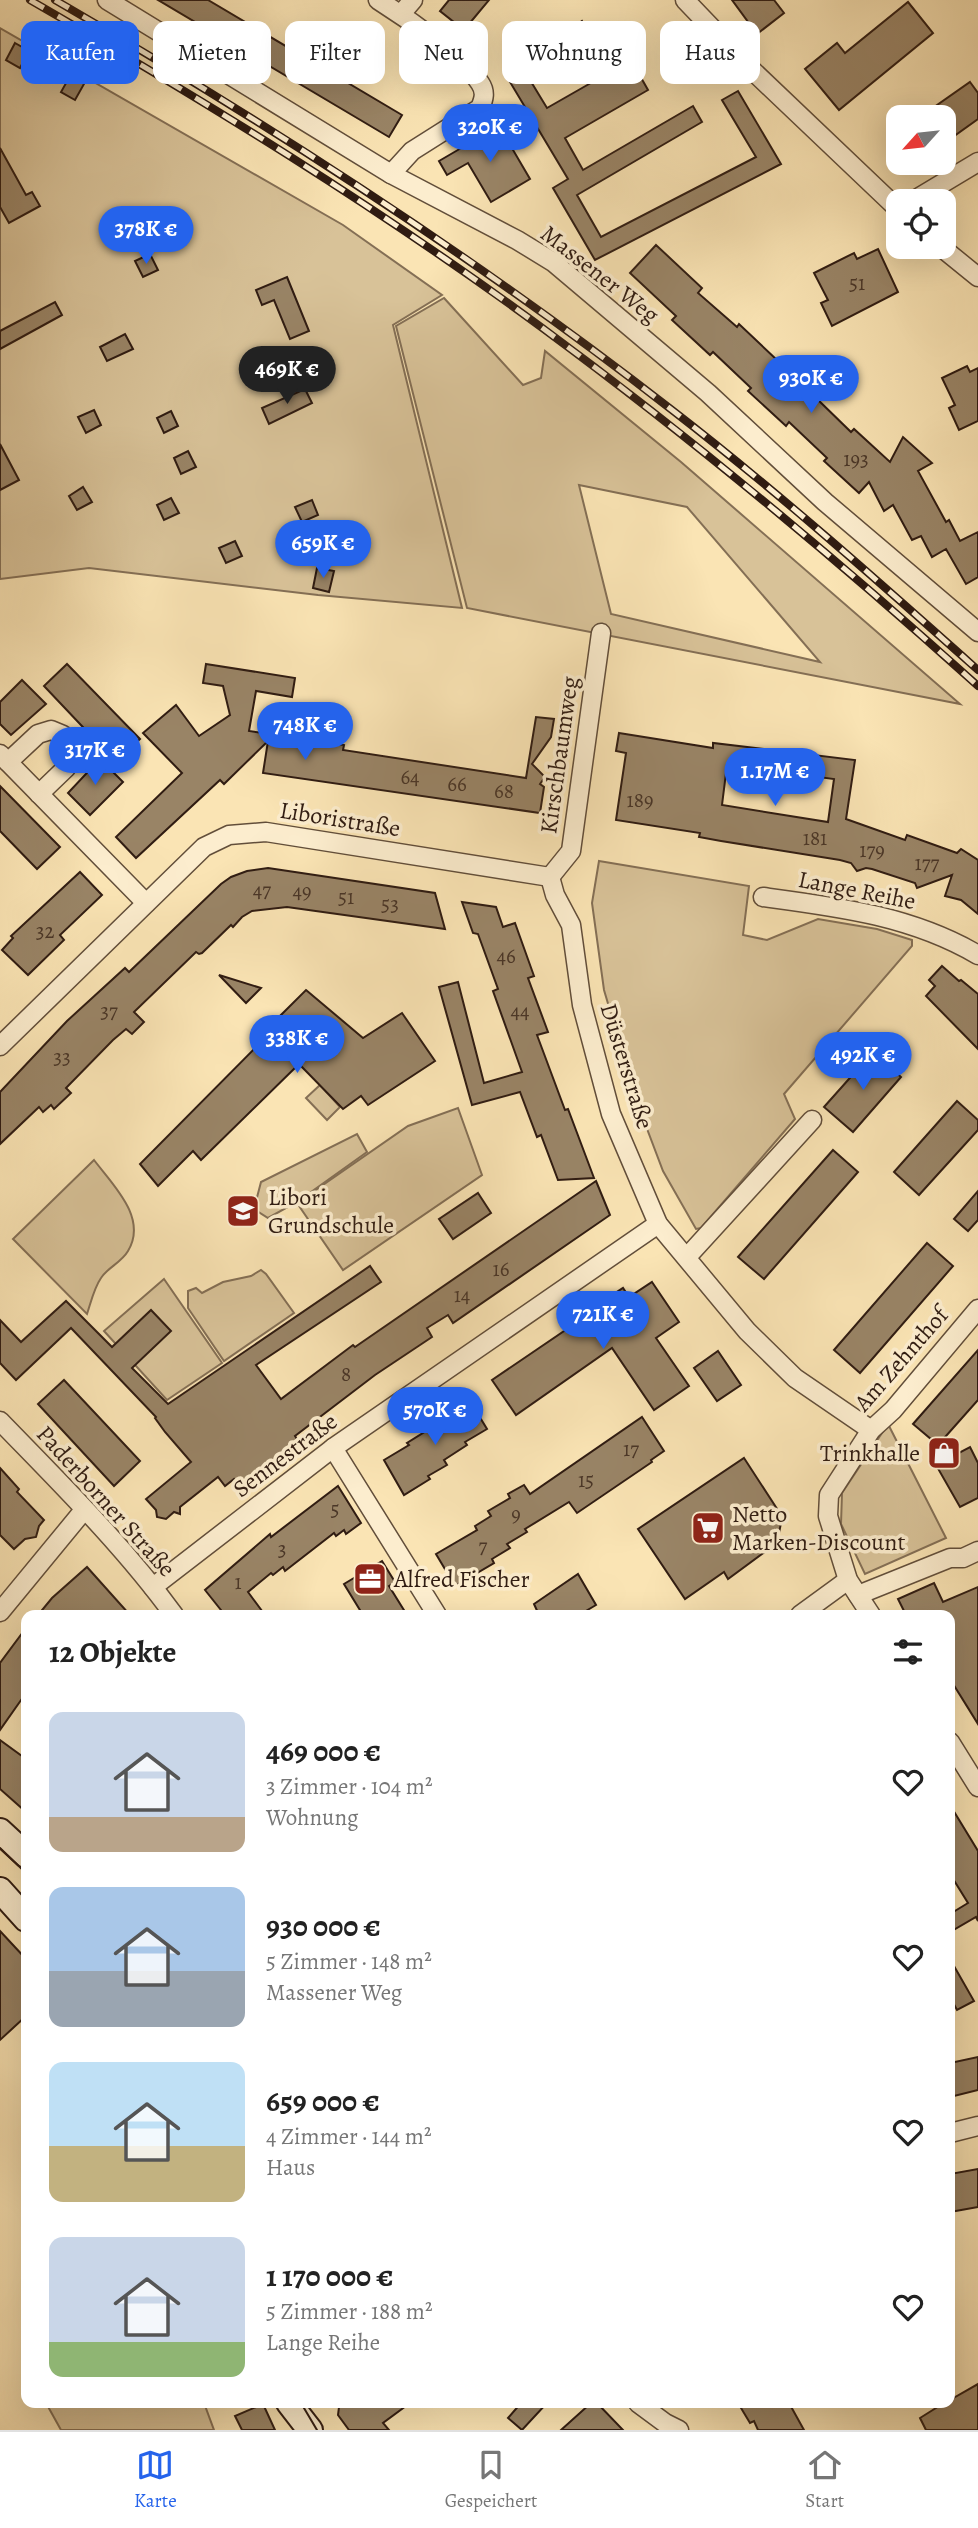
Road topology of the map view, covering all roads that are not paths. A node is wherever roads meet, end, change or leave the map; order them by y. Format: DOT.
graph roads {
  1 [pos="107,0"];
  2 [pos="378,0"];
  3 [pos="413,0"];
  4 [pos="685,0"];
  5 [pos="401,14"];
  6 [pos="978,162"];
  7 [pos="391,174"];
  8 [pos="933,189"];
  9 [pos="886,197"];
  10 [pos="956,259"];
  11 [pos="978,277"];
  12 [pos="978,632"];
  13 [pos="601,633"];
  14 [pos="4,758"];
  15 [pos="39,794"];
  16 [pos="550,877"];
  17 [pos="763,897"];
  18 [pos="146,903"];
  19 [pos="978,955"];
  20 [pos="0,1046"];
  21 [pos="812,1120"];
  22 [pos="658,1224"];
  23 [pos="687,1257"];
  24 [pos="978,1309"];
  25 [pos="0,1421"];
  26 [pos="871,1430"];
  27 [pos="333,1448"];
  28 [pos="84,1510"];
  29 [pos="978,1551"];
  30 [pos="848,1580"];
  31 [pos="153,1587"];
  32 [pos="858,1595"];
  33 [pos="170,1610"];
  34 [pos="434,1610"];
  35 [pos="807,1610"];
  36 [pos="868,1610"];
  37 [pos="0,1612"];
  38 [pos="955,1750"];
  39 [pos="978,1787"];
  40 [pos="0,1830"];
  41 [pos="21,1849"];
  42 [pos="0,1890"];
  43 [pos="21,1913"];
  44 [pos="978,2126"];
  45 [pos="955,2132"];
  46 [pos="293,2408"];
  47 [pos="308,2408"];
  48 [pos="645,2408"];
  49 [pos="311,2430"];
  50 [pos="679,2430"];
  1 -- 7 [label="street, Massener Weg"];
  2 -- 5 [label="street"];
  3 -- 5 [label="street"];
  4 -- 9 [label="street"];
  5 -- 7 [label="street"];
  6 -- 8 [label="street"];
  7 -- 12 [label="street, Massener Weg"];
  10 -- 11 [label="street"];
  13 -- 16 [label="street, Kirschbaumweg"];
  14 -- 15 [label="street"];
  14 -- 15 [label="street"];
  15 -- 18 [label="street"];
  16 -- 18 [label="street, Liboristraße"];
  16 -- 22 [label="street, Düsterstraße"];
  17 -- 19 [label="street, Lange Reihe"];
  18 -- 20 [label="street, Liboristraße"];
  21 -- 23 [label="street"];
  22 -- 23 [label="street, Düsterstraße"];
  22 -- 27 [label="street, Sennestraße"];
  23 -- 26 [label="street, Düsterstraße"];
  24 -- 26 [label="street, Am Zehnthof"];
  25 -- 28 [label="street, Paderborner Straße"];
  26 -- 30 [label="street, Am Zehnthof"];
  27 -- 31 [label="street, Sennestraße"];
  27 -- 34 [label="street"];
  28 -- 31 [label="street, Paderborner Straße"];
  28 -- 37 [label="street"];
  29 -- 32 [label="street"];
  30 -- 32 [label="street"];
  30 -- 35 [label="street"];
  31 -- 33 [label="street, Paderborner Straße"];
  32 -- 36 [label="street"];
  38 -- 39 [label="street"];
  40 -- 41 [label="main road"];
  42 -- 43 [label="main road"];
  44 -- 45 [label="street"];
  46 -- 49 [label="main road"];
  47 -- 49 [label="main road"];
  48 -- 50 [label="street"];
}
